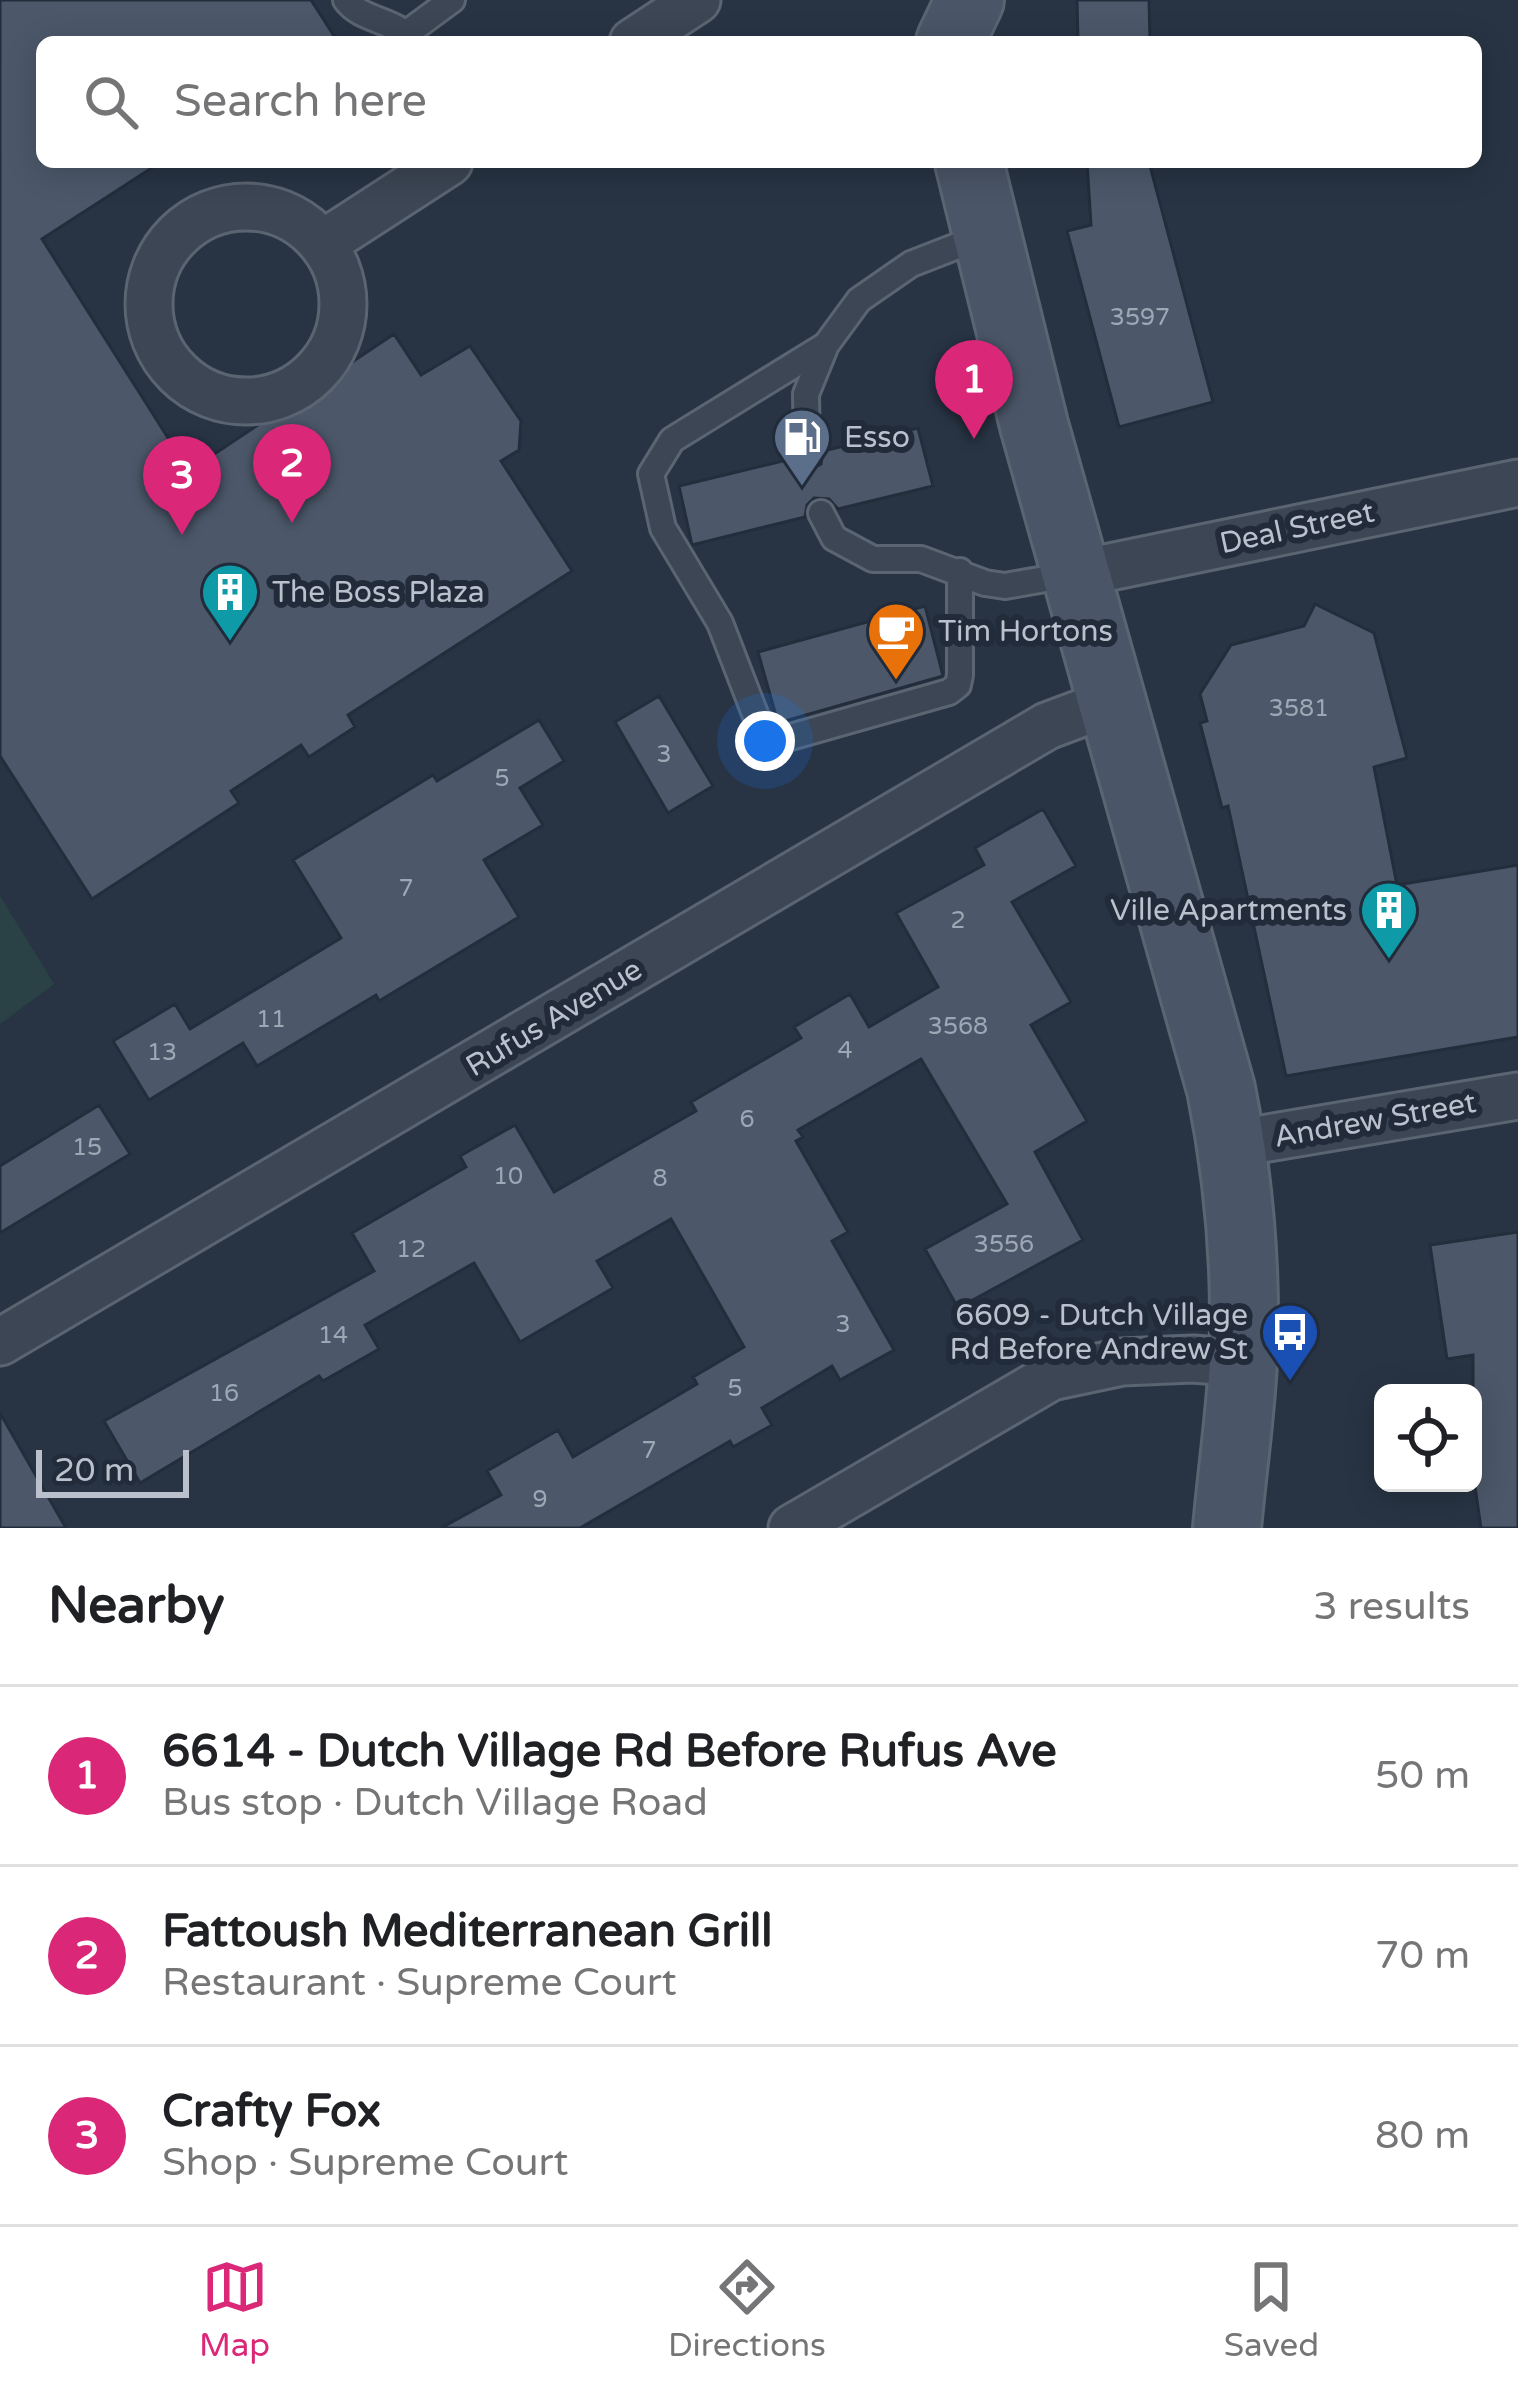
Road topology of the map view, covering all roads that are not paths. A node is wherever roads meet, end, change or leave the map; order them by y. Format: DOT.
graph roads {
  1 [pos="346,0"];
  2 [pos="452,0"];
  3 [pos="698,0"];
  4 [pos="407,36"];
  5 [pos="410,36"];
  6 [pos="642,36"];
  7 [pos="439,168"];
  8 [pos="970,168"];
  9 [pos="985,235"];
  10 [pos="324,243"];
  11 [pos="826,345"];
  12 [pos="808,455"];
  13 [pos="1518,483"];
  14 [pos="821,514"];
  15 [pos="960,572"];
  16 [pos="1076,574"];
  17 [pos="1111,702"];
  18 [pos="1518,1096"];
  19 [pos="1232,1144"];
  20 [pos="0,1342"];
  21 [pos="1243,1363"];
  22 [pos="792,1528"];
  23 [pos="1227,1528"];
  1 -- 4 [label="lane"];
  2 -- 5 [label="lane"];
  3 -- 6 [label="street"];
  7 -- 10 [label="street"];
  8 -- 9 [label="main road"];
  9 -- 11 [label="lane"];
  9 -- 16 [label="main road"];
  10 -- 10 [label="street"];
  11 -- 12 [label="lane"];
  11 -- 15 [label="lane"];
  13 -- 16 [label="street, Deal Street"];
  14 -- 15 [label="lane"];
  15 -- 16 [label="lane"];
  16 -- 17 [label="main road"];
  17 -- 19 [label="main road"];
  17 -- 20 [label="street, Rufus Avenue"];
  18 -- 19 [label="street, Andrew Street"];
  19 -- 21 [label="main road"];
  21 -- 22 [label="street"];
  21 -- 23 [label="main road"];
}
